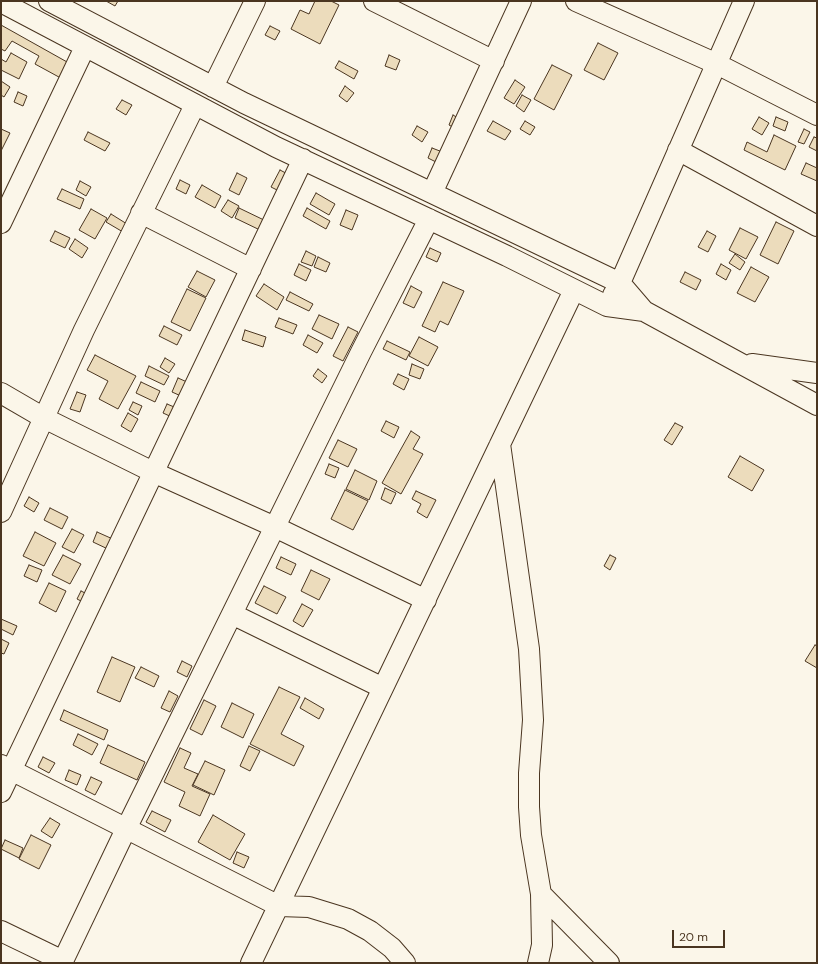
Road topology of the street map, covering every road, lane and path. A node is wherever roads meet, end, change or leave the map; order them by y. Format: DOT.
graph roads {
  1 [pos="49,1"];
  2 [pos="255,1"];
  3 [pos="374,1"];
  4 [pos="521,1"];
  5 [pos="576,1"];
  6 [pos="744,1"];
  7 [pos="1,2"];
  8 [pos="86,47"];
  9 [pos="494,61"];
  10 [pos="717,64"];
  11 [pos="213,87"];
  12 [pos="195,105"];
  13 [pos="817,115"];
  14 [pos="678,150"];
  15 [pos="304,159"];
  16 [pos="432,193"];
  17 [pos="141,213"];
  18 [pos="429,218"];
  19 [pos="1,223"];
  20 [pos="817,226"];
  21 [pos="251,269"];
  22 [pos="620,283"];
  23 [pos="574,290"];
  24 [pos="607,306"];
  25 [pos="644,311"];
  26 [pos="740,363"];
  27 [pos="817,373"];
  28 [pos="1,393"];
  29 [pos="817,404"];
  30 [pos="44,418"];
  31 [pos="500,444"];
  32 [pos="153,472"];
  33 [pos="1,512"];
  34 [pos="275,527"];
  35 [pos="426,600"];
  36 [pos="232,614"];
  37 [pos="383,688"];
  38 [pos="6,768"];
  39 [pos="1,792"];
  40 [pos="126,829"];
  41 [pos="541,894"];
  42 [pos="279,906"];
  43 [pos="1,931"];
  44 [pos="63,962"];
  45 [pos="251,963"];
  46 [pos="405,963"];
  47 [pos="538,963"];
  48 [pos="609,963"];
  1 -- 11 [label="street"];
  2 -- 11 [label="street"];
  3 -- 9 [label="street"];
  4 -- 9 [label="street"];
  5 -- 10 [label="street"];
  6 -- 10 [label="street"];
  7 -- 8 [label="street"];
  8 -- 12 [label="street"];
  8 -- 19 [label="street"];
  9 -- 16 [label="street"];
  10 -- 13 [label="street"];
  10 -- 14 [label="street"];
  11 -- 16 [label="street"];
  12 -- 15 [label="street"];
  12 -- 17 [label="street"];
  14 -- 20 [label="street"];
  14 -- 22 [label="street"];
  15 -- 18 [label="street"];
  15 -- 21 [label="street"];
  16 -- 22 [label="street"];
  17 -- 21 [label="street"];
  17 -- 30 [label="street"];
  18 -- 23 [label="street"];
  18 -- 34 [label="street"];
  21 -- 32 [label="street"];
  22 -- 24 [label="street"];
  22 -- 25 [label="street"];
  23 -- 24 [label="street"];
  23 -- 31 [label="street"];
  24 -- 25 [label="street"];
  25 -- 26 [label="street"];
  26 -- 27 [label="street"];
  26 -- 29 [label="street"];
  28 -- 30 [label="street"];
  30 -- 32 [label="street"];
  30 -- 33 [label="street"];
  31 -- 35 [label="street"];
  31 -- 41 [label="street"];
  32 -- 34 [label="street"];
  32 -- 38 [label="street"];
  34 -- 35 [label="street"];
  34 -- 36 [label="street"];
  35 -- 37 [label="street"];
  36 -- 37 [label="street"];
  36 -- 40 [label="street"];
  37 -- 42 [label="street"];
  38 -- 39 [label="street"];
  38 -- 40 [label="street"];
  40 -- 42 [label="street"];
  40 -- 44 [label="street"];
  41 -- 47 [label="street"];
  41 -- 48 [label="street"];
  42 -- 45 [label="street"];
  42 -- 46 [label="street"];
  43 -- 44 [label="street"];
}
